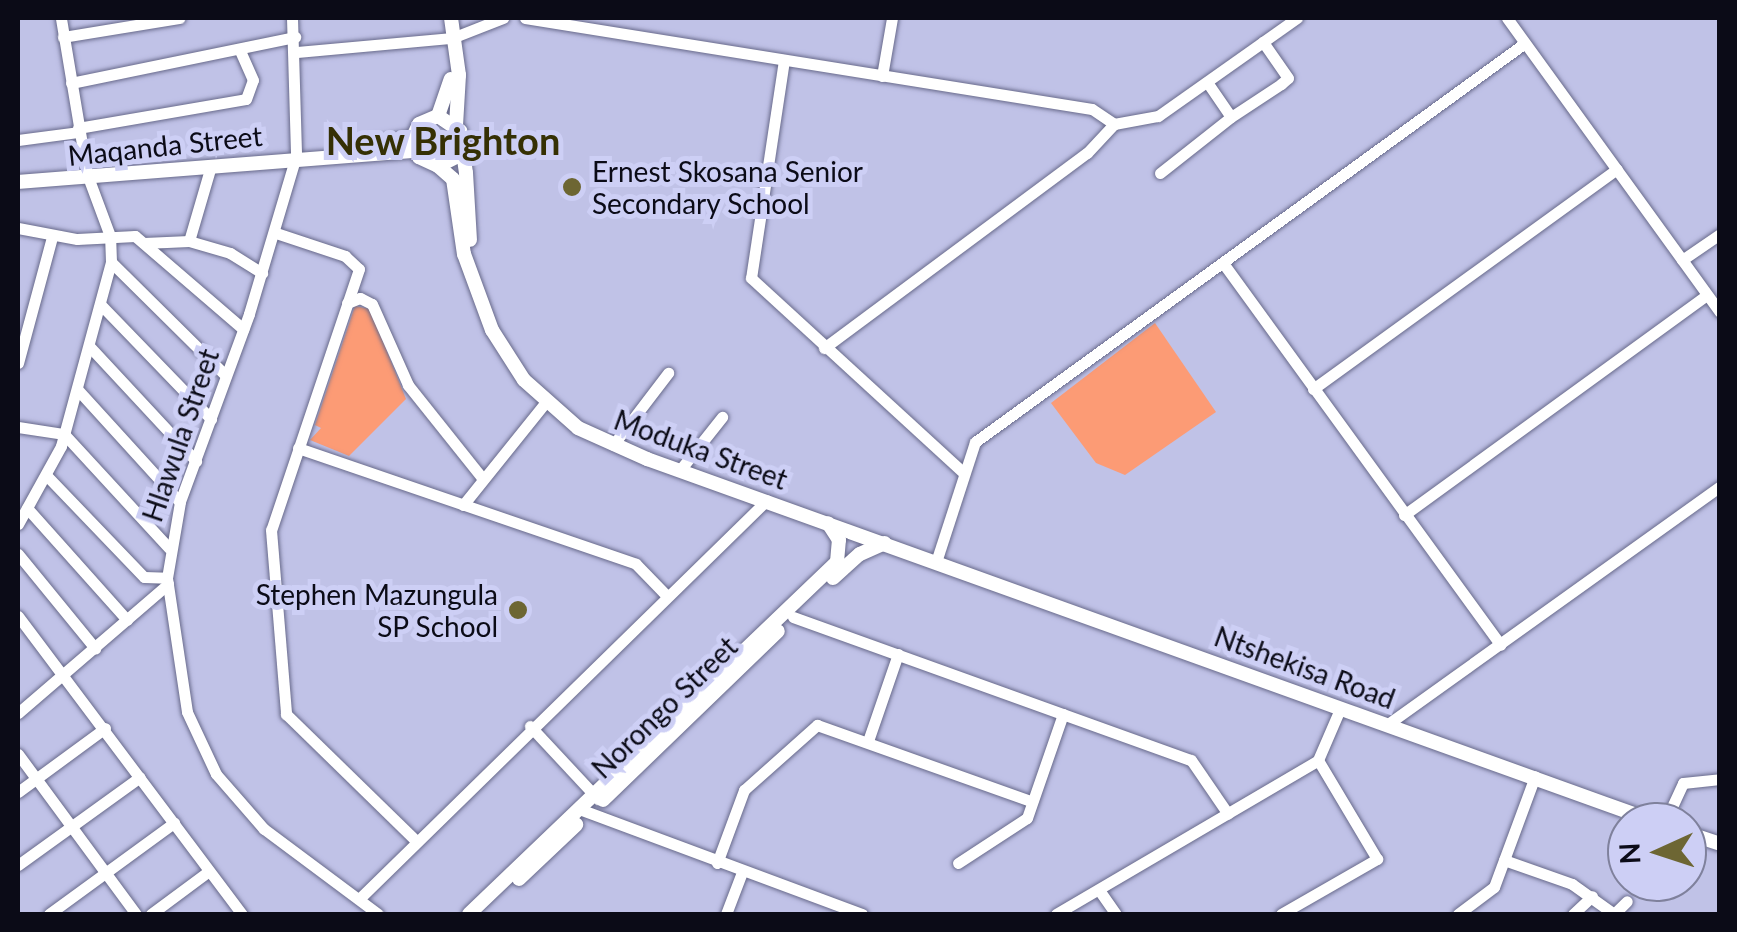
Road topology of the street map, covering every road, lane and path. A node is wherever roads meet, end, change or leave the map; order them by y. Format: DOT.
graph roads {
  1 [pos="60,18"];
  2 [pos="179,18"];
  3 [pos="292,18"];
  4 [pos="451,18"];
  5 [pos="504,18"];
  6 [pos="525,18"];
  7 [pos="892,18"];
  8 [pos="1297,18"];
  9 [pos="1507,18"];
  10 [pos="63,38"];
  11 [pos="296,38"];
  12 [pos="452,38"];
  13 [pos="1263,42"];
  14 [pos="1525,43"];
  15 [pos="298,52"];
  16 [pos="241,53"];
  17 [pos="784,60"];
  18 [pos="882,76"];
  19 [pos="1207,82"];
  20 [pos="71,84"];
  21 [pos="438,116"];
  22 [pos="1231,116"];
  23 [pos="1114,124"];
  24 [pos="456,125"];
  25 [pos="79,130"];
  26 [pos="18,140"];
  27 [pos="414,144"];
  28 [pos="462,144"];
  29 [pos="296,156"];
  30 [pos="212,166"];
  31 [pos="438,166"];
  32 [pos="1617,169"];
  33 [pos="1160,173"];
  34 [pos="89,180"];
  35 [pos="18,182"];
  36 [pos="18,228"];
  37 [pos="276,233"];
  38 [pos="1720,234"];
  39 [pos="110,236"];
  40 [pos="52,237"];
  41 [pos="189,241"];
  42 [pos="144,243"];
  43 [pos="1682,260"];
  44 [pos="111,262"];
  45 [pos="1222,263"];
  46 [pos="470,270"];
  47 [pos="262,273"];
  48 [pos="1707,295"];
  49 [pos="347,303"];
  50 [pos="100,304"];
  51 [pos="1720,312"];
  52 [pos="243,328"];
  53 [pos="90,347"];
  54 [pos="824,348"];
  55 [pos="18,363"];
  56 [pos="668,373"];
  57 [pos="225,374"];
  58 [pos="1313,389"];
  59 [pos="78,390"];
  60 [pos="546,402"];
  61 [pos="722,417"];
  62 [pos="211,419"];
  63 [pos="18,426"];
  64 [pos="64,434"];
  65 [pos="613,445"];
  66 [pos="298,448"];
  67 [pos="196,461"];
  68 [pos="680,470"];
  69 [pos="963,472"];
  70 [pos="47,476"];
  71 [pos="482,479"];
  72 [pos="1720,486"];
  73 [pos="766,500"];
  74 [pos="180,502"];
  75 [pos="464,506"];
  76 [pos="28,508"];
  77 [pos="1404,516"];
  78 [pos="828,523"];
  79 [pos="18,524"];
  80 [pos="860,534"];
  81 [pos="886,543"];
  82 [pos="169,548"];
  83 [pos="18,554"];
  84 [pos="837,562"];
  85 [pos="936,562"];
  86 [pos="168,581"];
  87 [pos="666,594"];
  88 [pos="18,616"];
  89 [pos="793,616"];
  90 [pos="127,620"];
  91 [pos="31,633"];
  92 [pos="18,645"];
  93 [pos="1501,645"];
  94 [pos="96,648"];
  95 [pos="898,654"];
  96 [pos="68,676"];
  97 [pos="1340,708"];
  98 [pos="18,713"];
  99 [pos="1063,714"];
  100 [pos="1388,724"];
  101 [pos="530,726"];
  102 [pos="105,728"];
  103 [pos="868,741"];
  104 [pos="18,754"];
  105 [pos="1318,760"];
  106 [pos="140,776"];
  107 [pos="1535,776"];
  108 [pos="36,779"];
  109 [pos="1720,779"];
  110 [pos="18,792"];
  111 [pos="598,799"];
  112 [pos="1031,800"];
  113 [pos="1674,802"];
  114 [pos="1607,803"];
  115 [pos="585,812"];
  116 [pos="1228,814"];
  117 [pos="174,823"];
  118 [pos="71,826"];
  119 [pos="415,840"];
  120 [pos="1504,860"];
  121 [pos="717,862"];
  122 [pos="958,863"];
  123 [pos="18,865"];
  124 [pos="210,871"];
  125 [pos="742,872"];
  126 [pos="106,874"];
  127 [pos="1099,890"];
  128 [pos="1592,896"];
  129 [pos="360,898"];
  130 [pos="825,908"];
  131 [pos="49,914"];
  132 [pos="136,914"];
  133 [pos="150,914"];
  134 [pos="242,914"];
  135 [pos="378,914"];
  136 [pos="470,914"];
  137 [pos="483,914"];
  138 [pos="726,914"];
  139 [pos="862,914"];
  140 [pos="1056,914"];
  141 [pos="1116,914"];
  142 [pos="1281,914"];
  143 [pos="1458,914"];
  144 [pos="1573,914"];
  145 [pos="1614,914"];
  1 -- 10 [label="street"];
  2 -- 10 [label="street"];
  3 -- 11 [label="street, Hlawula Street"];
  4 -- 12 [label="street"];
  5 -- 12 [label="street"];
  6 -- 17 [label="street"];
  7 -- 18 [label="street"];
  8 -- 13 [label="street"];
  9 -- 14 [label="street"];
  10 -- 20 [label="street"];
  11 -- 15 [label="street, Hlawula Street"];
  11 -- 16 [label="street"];
  12 -- 15 [label="street"];
  12 -- 21 [label="street"];
  12 -- 24 [label="street"];
  13 -- 19 [label="street"];
  13 -- 22 [label="street"];
  14 -- 32 [label="street"];
  14 -- 45 [label="street"];
  15 -- 29 [label="street, Hlawula Street"];
  16 -- 20 [label="street"];
  16 -- 25 [label="street"];
  17 -- 18 [label="street"];
  17 -- 54 [label="street"];
  18 -- 23 [label="street"];
  19 -- 22 [label="street"];
  19 -- 23 [label="street"];
  20 -- 25 [label="street"];
  21 -- 24 [label="street"];
  21 -- 27 [label="street"];
  22 -- 33 [label="street"];
  23 -- 54 [label="street"];
  24 -- 28 [label="street"];
  25 -- 26 [label="street"];
  25 -- 34 [label="street"];
  27 -- 29 [label="street, Maqanda Street"];
  27 -- 31 [label="street"];
  28 -- 31 [label="street"];
  28 -- 46 [label="street, Moduka Street"];
  29 -- 30 [label="street, Maqanda Street"];
  29 -- 37 [label="street, Hlawula Street"];
  30 -- 34 [label="street, Maqanda Street"];
  30 -- 41 [label="street"];
  31 -- 46 [label="street, Moduka Street"];
  32 -- 43 [label="street"];
  32 -- 58 [label="street"];
  34 -- 35 [label="street, Maqanda Street"];
  34 -- 39 [label="street"];
  36 -- 40 [label="street"];
  37 -- 47 [label="street, Hlawula Street"];
  37 -- 49 [label="street"];
  38 -- 43 [label="street"];
  39 -- 40 [label="street"];
  39 -- 42 [label="street"];
  39 -- 44 [label="street"];
  40 -- 55 [label="street"];
  41 -- 42 [label="street"];
  41 -- 47 [label="street"];
  42 -- 52 [label="street"];
  43 -- 48 [label="street"];
  44 -- 50 [label="street"];
  44 -- 57 [label="street"];
  45 -- 58 [label="street"];
  45 -- 69 [label="street"];
  46 -- 60 [label="street, Moduka Street"];
  47 -- 52 [label="street, Hlawula Street"];
  48 -- 51 [label="street"];
  48 -- 77 [label="street"];
  49 -- 66 [label="street"];
  49 -- 71 [label="street"];
  50 -- 53 [label="street"];
  50 -- 62 [label="street"];
  52 -- 57 [label="street, Hlawula Street"];
  53 -- 59 [label="street"];
  53 -- 67 [label="street"];
  54 -- 69 [label="street"];
  56 -- 65 [label="street"];
  57 -- 62 [label="street, Hlawula Street"];
  58 -- 77 [label="street"];
  59 -- 64 [label="street"];
  59 -- 74 [label="street"];
  60 -- 65 [label="street, Moduka Street"];
  60 -- 71 [label="street"];
  61 -- 68 [label="street"];
  62 -- 67 [label="street, Hlawula Street"];
  63 -- 64 [label="street"];
  64 -- 70 [label="street"];
  64 -- 82 [label="street"];
  65 -- 68 [label="street, Moduka Street"];
  66 -- 75 [label="street"];
  66 -- 119 [label="street"];
  67 -- 74 [label="street, Hlawula Street"];
  68 -- 73 [label="street, Moduka Street"];
  69 -- 85 [label="street"];
  70 -- 76 [label="street"];
  70 -- 86 [label="street"];
  71 -- 75 [label="street"];
  72 -- 93 [label="street"];
  73 -- 78 [label="street, Moduka Street"];
  73 -- 87 [label="street"];
  74 -- 82 [label="street, Hlawula Street"];
  75 -- 87 [label="street"];
  76 -- 79 [label="street"];
  76 -- 90 [label="street"];
  77 -- 93 [label="street"];
  78 -- 80 [label="street, Moduka Street"];
  78 -- 84 [label="street"];
  80 -- 81 [label="street, Moduka Street"];
  80 -- 84 [label="street, Norongo Street"];
  81 -- 85 [label="street, Moduka Street"];
  81 -- 89 [label="street, Norongo Street"];
  82 -- 86 [label="street, Hlawula Street"];
  83 -- 94 [label="street"];
  84 -- 111 [label="street, Norongo Street"];
  85 -- 97 [label="street, Ntshekisa Road"];
  86 -- 90 [label="street"];
  86 -- 129 [label="street, Hlawula Street"];
  87 -- 101 [label="street"];
  88 -- 91 [label="street"];
  89 -- 95 [label="street"];
  89 -- 111 [label="street, Norongo Street"];
  90 -- 94 [label="street"];
  91 -- 92 [label="street"];
  91 -- 96 [label="street"];
  93 -- 100 [label="street"];
  94 -- 96 [label="street"];
  95 -- 99 [label="street"];
  95 -- 103 [label="street"];
  96 -- 98 [label="street"];
  96 -- 102 [label="street"];
  97 -- 100 [label="street, Ntshekisa Road"];
  97 -- 105 [label="street"];
  99 -- 112 [label="street"];
  99 -- 116 [label="street"];
  100 -- 107 [label="street, Ntshekisa Road"];
  101 -- 111 [label="street"];
  101 -- 119 [label="street"];
  102 -- 106 [label="street"];
  102 -- 108 [label="street"];
  103 -- 112 [label="street"];
  103 -- 121 [label="street"];
  104 -- 108 [label="street"];
  105 -- 116 [label="street"];
  105 -- 142 [label="street"];
  106 -- 117 [label="street"];
  106 -- 118 [label="street"];
  107 -- 114 [label="street, Ntshekisa Road"];
  107 -- 120 [label="street"];
  108 -- 110 [label="street"];
  108 -- 118 [label="street"];
  109 -- 113 [label="street"];
  111 -- 115 [label="street, Norongo Street"];
  112 -- 122 [label="street"];
  115 -- 121 [label="street"];
  115 -- 136 [label="street, Norongo Street"];
  115 -- 137 [label="street, Norongo Street"];
  116 -- 127 [label="street"];
  117 -- 124 [label="street"];
  117 -- 126 [label="street"];
  118 -- 123 [label="street"];
  118 -- 126 [label="street"];
  119 -- 129 [label="street"];
  120 -- 128 [label="street"];
  120 -- 143 [label="street"];
  121 -- 125 [label="street"];
  124 -- 133 [label="street"];
  124 -- 134 [label="street"];
  125 -- 130 [label="street"];
  125 -- 138 [label="street"];
  126 -- 131 [label="street"];
  126 -- 132 [label="street"];
  127 -- 140 [label="street"];
  127 -- 141 [label="street"];
  128 -- 144 [label="street"];
  128 -- 145 [label="street"];
  129 -- 135 [label="street, Hlawula Street"];
  130 -- 139 [label="street"];
}
